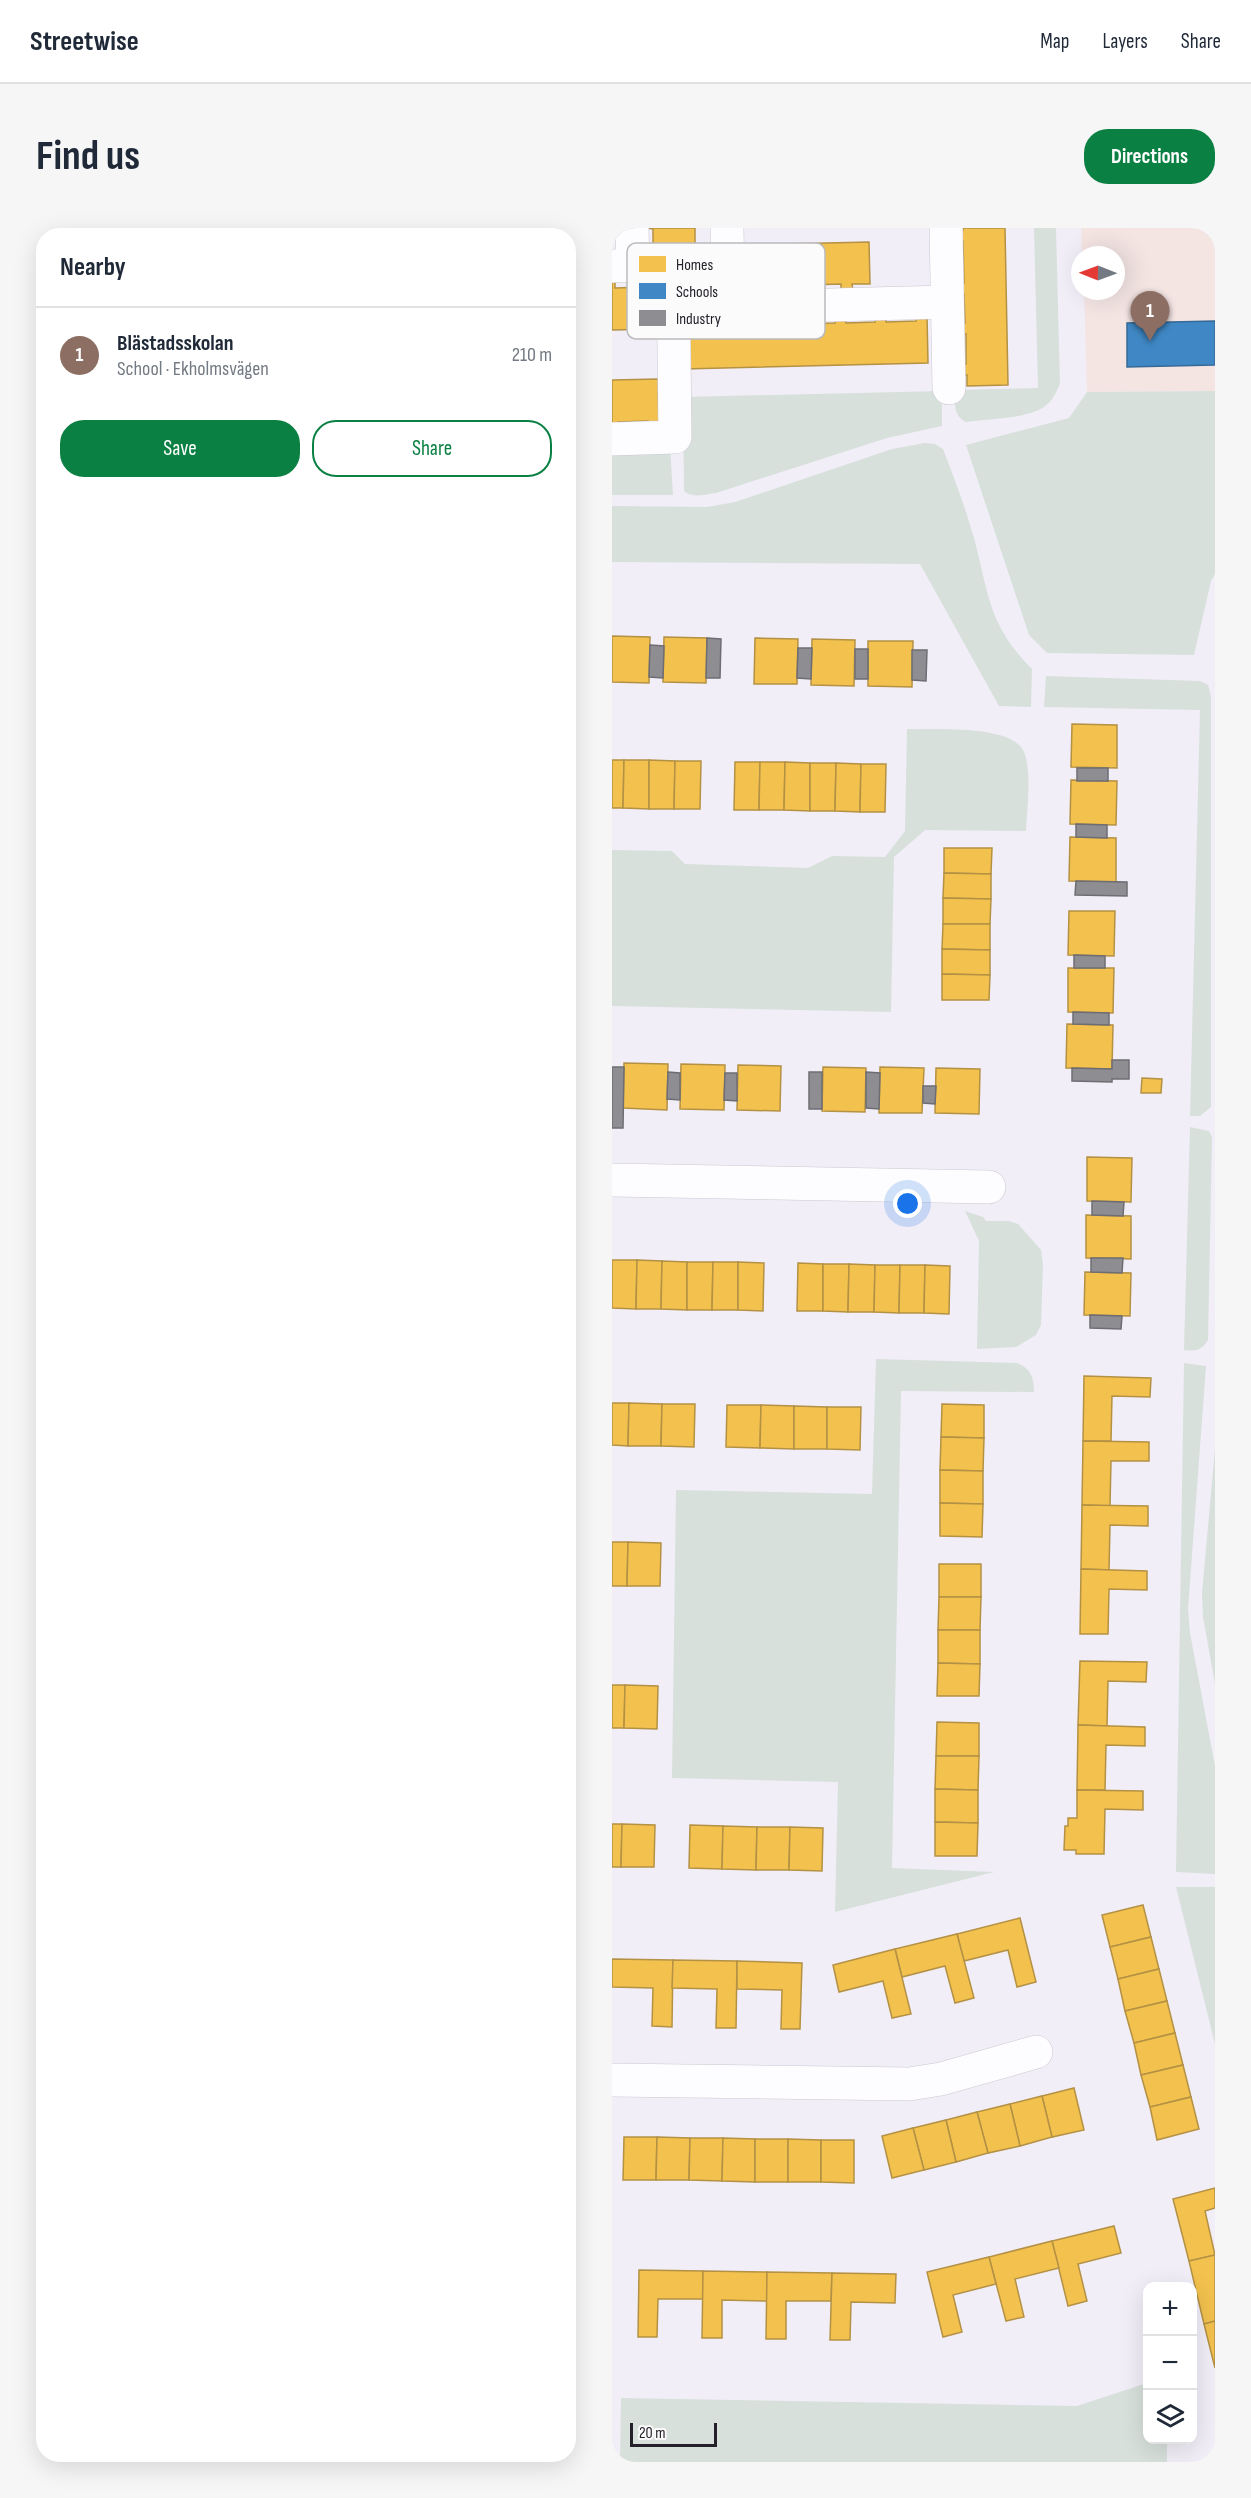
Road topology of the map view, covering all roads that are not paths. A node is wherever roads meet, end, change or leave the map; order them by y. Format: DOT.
graph roads {
  1 [pos="632,228"];
  2 [pos="727,228"];
  3 [pos="946,228"];
  4 [pos="628,243"];
  5 [pos="727,243"];
  6 [pos="627,247"];
  7 [pos="622,266"];
  8 [pos="947,302"];
  9 [pos="825,305"];
  10 [pos="674,339"];
  11 [pos="949,388"];
  12 [pos="612,439"];
  13 [pos="612,1180"];
  14 [pos="989,1187"];
  15 [pos="1036,2052"];
  16 [pos="612,2080"];
  1 -- 4 [label="street"];
  2 -- 5 [label="street"];
  3 -- 8 [label="street"];
  6 -- 7 [label="street"];
  8 -- 9 [label="street"];
  8 -- 11 [label="street"];
  10 -- 12 [label="street"];
  13 -- 14 [label="street"];
  15 -- 16 [label="street"];
}
